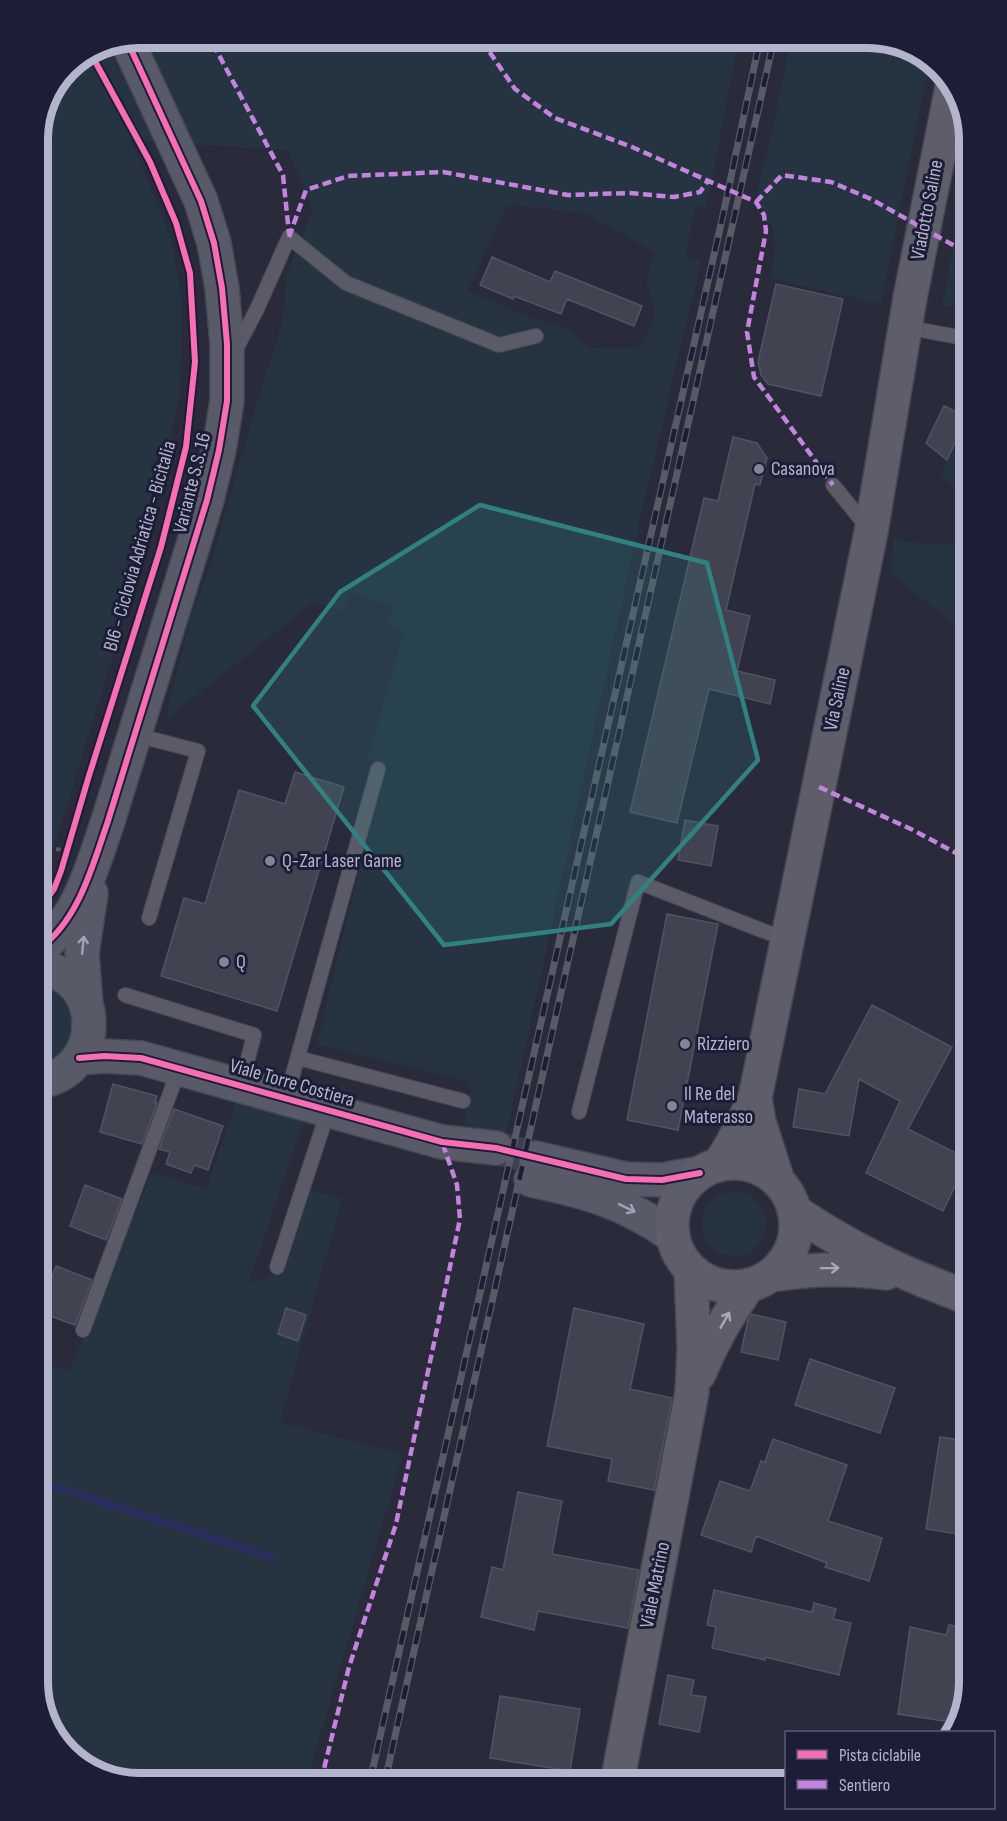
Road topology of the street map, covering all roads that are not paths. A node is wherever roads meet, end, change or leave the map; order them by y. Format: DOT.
graph roads {
  1 [pos="131,49"];
  2 [pos="950,99"];
  3 [pos="908,312"];
  4 [pos="959,335"];
  5 [pos="536,336"];
  6 [pos="227,366"];
  7 [pos="833,485"];
  8 [pos="871,532"];
  9 [pos="136,735"];
  10 [pos="378,769"];
  11 [pos="108,821"];
  12 [pos="149,918"];
  13 [pos="787,940"];
  14 [pos="48,943"];
  15 [pos="48,968"];
  16 [pos="126,995"];
  17 [pos="87,1008"];
  18 [pos="79,1058"];
  19 [pos="141,1058"];
  20 [pos="298,1058"];
  21 [pos="179,1069"];
  22 [pos="48,1081"];
  23 [pos="241,1086"];
  24 [pos="286,1098"];
  25 [pos="755,1098"];
  26 [pos="463,1101"];
  27 [pos="328,1111"];
  28 [pos="579,1112"];
  29 [pos="493,1159"];
  30 [pos="710,1169"];
  31 [pos="778,1181"];
  32 [pos="794,1211"];
  33 [pos="673,1236"];
  34 [pos="277,1266"];
  35 [pos="691,1270"];
  36 [pos="920,1280"];
  37 [pos="760,1281"];
  38 [pos="959,1294"];
  39 [pos="83,1330"];
  40 [pos="692,1392"];
  41 [pos="619,1773"];
  1 -- 6 [label="street, Variante S.S. 16"];
  2 -- 3 [label="main road, Viadotto Saline"];
  3 -- 4 [label="lane"];
  3 -- 8 [label="main road, Via Saline"];
  5 -- 6 [label="lane"];
  6 -- 9 [label="street, Variante S.S. 16"];
  7 -- 8 [label="lane"];
  8 -- 13 [label="main road, Via Saline"];
  9 -- 11 [label="street, Variante S.S. 16"];
  9 -- 12 [label="lane"];
  10 -- 20 [label="lane"];
  11 -- 14 [label="street, Variante S.S. 16"];
  17 -- 11 [label="street, Variante S.S. 16, one-way"];
  13 -- 25 [label="main road, Via Saline"];
  13 -- 28 [label="lane"];
  15 -- 17 [label="street, Viale Torre Costiera"];
  16 -- 23 [label="lane"];
  17 -- 18 [label="street, Variante S.S. 16"];
  17 -- 19 [label="street, Viale Torre Costiera"];
  18 -- 19 [label="street, Viale Torre Costiera"];
  18 -- 22 [label="street"];
  19 -- 21 [label="street, Viale Torre Costiera"];
  20 -- 24 [label="lane"];
  20 -- 26 [label="lane"];
  21 -- 23 [label="street, Viale Torre Costiera"];
  21 -- 39 [label="lane"];
  23 -- 24 [label="street, Viale Torre Costiera"];
  24 -- 27 [label="street, Viale Torre Costiera"];
  25 -- 30 [label="main road, Via Saline"];
  25 -- 31 [label="main road, Via Saline"];
  27 -- 29 [label="street, Viale Torre Costiera"];
  27 -- 34 [label="lane, Viale Torre Costiera"];
  30 -- 31 [label="main road"];
  30 -- 33 [label="main road"];
  30 -- 33 [label="street, one-way"];
  31 -- 32 [label="main road"];
  32 -- 36 [label="main road"];
  32 -- 37 [label="main road"];
  33 -- 35 [label="main road"];
  35 -- 37 [label="main road"];
  35 -- 40 [label="main road, Viale Matrino"];
  37 -- 36 [label="main road, one-way"];
  36 -- 38 [label="main road"];
  40 -- 37 [label="main road, Viale Matrino, one-way"];
  40 -- 41 [label="main road, Viale Matrino"];
}
